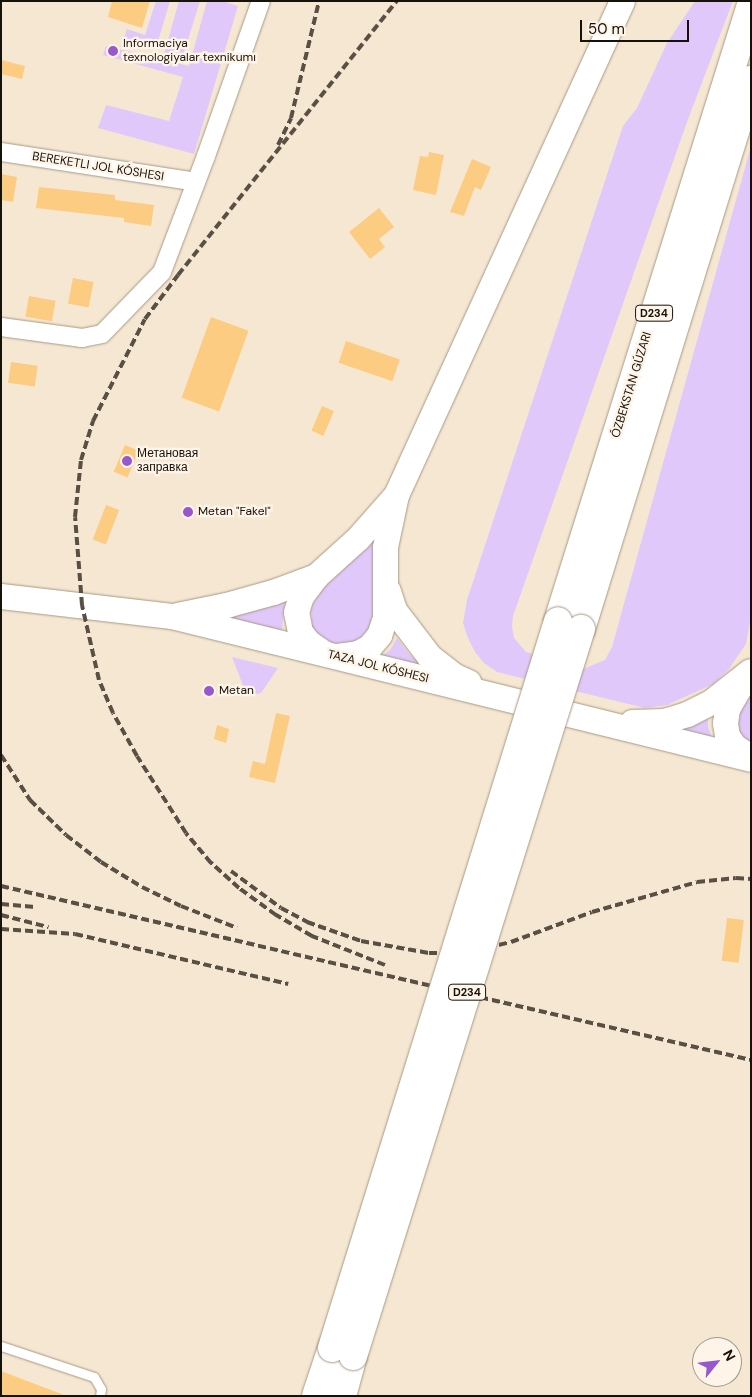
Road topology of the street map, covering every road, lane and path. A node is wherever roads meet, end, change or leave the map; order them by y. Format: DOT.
graph roads {
  1 [pos="261,1"];
  2 [pos="622,1"];
  3 [pos="751,5"];
  4 [pos="751,80"];
  5 [pos="1,152"];
  6 [pos="196,182"];
  7 [pos="1,327"];
  8 [pos="396,495"];
  9 [pos="316,576"];
  10 [pos="384,580"];
  11 [pos="1,596"];
  12 [pos="172,616"];
  13 [pos="570,625"];
  14 [pos="331,656"];
  15 [pos="750,669"];
  16 [pos="497,696"];
  17 [pos="598,722"];
  18 [pos="751,758"];
  19 [pos="1,1346"];
  20 [pos="342,1352"];
  21 [pos="100,1396"];
  22 [pos="316,1396"];
  23 [pos="342,1396"];
  1 -- 6 [label="street"];
  2 -- 8 [label="main road"];
  3 -- 13 [label="main road, D234"];
  4 -- 13 [label="main road, D234"];
  5 -- 6 [label="street, BEREKETLI JOL KÓSHESI"];
  6 -- 7 [label="street"];
  8 -- 9 [label="main road"];
  8 -- 10 [label="main road"];
  9 -- 12 [label="main road"];
  9 -- 14 [label="main road"];
  10 -- 14 [label="main road"];
  10 -- 16 [label="main road"];
  11 -- 12 [label="main road, TAZA JOL KÓSHESI"];
  12 -- 14 [label="main road, TAZA JOL KÓSHESI"];
  13 -- 20 [label="main road, D234, bridge"];
  14 -- 16 [label="main road, TAZA JOL KÓSHESI"];
  15 -- 17 [label="main road"];
  15 -- 18 [label="main road"];
  16 -- 17 [label="main road, TAZA JOL KÓSHESI"];
  17 -- 18 [label="main road, TAZA JOL KÓSHESI"];
  19 -- 21 [label="lane"];
  20 -- 22 [label="main road, D234"];
  20 -- 23 [label="main road, D234"];
}
